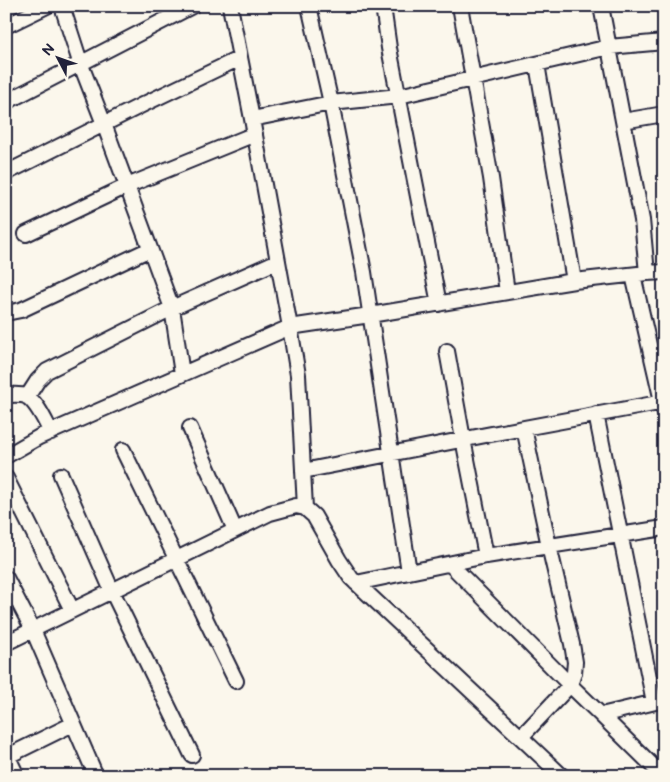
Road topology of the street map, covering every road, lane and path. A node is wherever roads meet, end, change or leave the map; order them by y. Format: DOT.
graph roads {
  1 [pos="47,6"];
  2 [pos="62,6"];
  3 [pos="192,6"];
  4 [pos="230,6"];
  5 [pos="309,6"];
  6 [pos="383,6"];
  7 [pos="460,6"];
  8 [pos="601,6"];
  9 [pos="6,26"];
  10 [pos="664,42"];
  11 [pos="609,47"];
  12 [pos="240,58"];
  13 [pos="537,64"];
  14 [pos="81,65"];
  15 [pos="473,79"];
  16 [pos="399,96"];
  17 [pos="6,102"];
  18 [pos="330,103"];
  19 [pos="664,114"];
  20 [pos="252,119"];
  21 [pos="623,121"];
  22 [pos="104,124"];
  23 [pos="255,134"];
  24 [pos="6,173"];
  25 [pos="127,186"];
  26 [pos="26,234"];
  27 [pos="150,249"];
  28 [pos="278,261"];
  29 [pos="664,272"];
  30 [pos="640,274"];
  31 [pos="574,281"];
  32 [pos="507,292"];
  33 [pos="439,304"];
  34 [pos="172,308"];
  35 [pos="6,313"];
  36 [pos="370,315"];
  37 [pos="290,327"];
  38 [pos="447,351"];
  39 [pos="182,374"];
  40 [pos="6,395"];
  41 [pos="27,397"];
  42 [pos="663,405"];
  43 [pos="596,414"];
  44 [pos="190,428"];
  45 [pos="524,428"];
  46 [pos="51,432"];
  47 [pos="463,439"];
  48 [pos="123,450"];
  49 [pos="392,453"];
  50 [pos="6,456"];
  51 [pos="303,471"];
  52 [pos="61,475"];
  53 [pos="6,478"];
  54 [pos="304,508"];
  55 [pos="664,528"];
  56 [pos="235,530"];
  57 [pos="620,535"];
  58 [pos="549,546"];
  59 [pos="486,556"];
  60 [pos="176,559"];
  61 [pos="450,564"];
  62 [pos="410,572"];
  63 [pos="6,578"];
  64 [pos="356,583"];
  65 [pos="112,591"];
  66 [pos="72,610"];
  67 [pos="33,630"];
  68 [pos="6,643"];
  69 [pos="236,681"];
  70 [pos="570,685"];
  71 [pos="659,701"];
  72 [pos="601,716"];
  73 [pos="74,724"];
  74 [pos="521,737"];
  75 [pos="7,755"];
  76 [pos="192,756"];
  77 [pos="17,776"];
  78 [pos="96,776"];
  79 [pos="562,776"];
  80 [pos="663,776"];
  1 -- 9 [label="street"];
  2 -- 14 [label="street"];
  3 -- 14 [label="street"];
  4 -- 12 [label="street"];
  5 -- 18 [label="street"];
  6 -- 16 [label="street"];
  7 -- 15 [label="street"];
  8 -- 11 [label="street"];
  10 -- 11 [label="street"];
  11 -- 13 [label="street"];
  11 -- 21 [label="street"];
  12 -- 20 [label="street"];
  12 -- 22 [label="street"];
  13 -- 15 [label="street"];
  13 -- 31 [label="street"];
  14 -- 17 [label="street"];
  14 -- 22 [label="street"];
  15 -- 16 [label="street"];
  15 -- 32 [label="street"];
  16 -- 18 [label="street"];
  16 -- 33 [label="street"];
  18 -- 20 [label="street"];
  18 -- 36 [label="street"];
  19 -- 21 [label="street"];
  20 -- 23 [label="street"];
  21 -- 30 [label="street"];
  22 -- 24 [label="street"];
  22 -- 25 [label="street"];
  23 -- 25 [label="street"];
  23 -- 28 [label="street"];
  25 -- 26 [label="street"];
  25 -- 27 [label="street"];
  27 -- 34 [label="street"];
  27 -- 35 [label="street"];
  28 -- 34 [label="street"];
  28 -- 37 [label="street"];
  29 -- 30 [label="street"];
  30 -- 31 [label="street"];
  30 -- 42 [label="street"];
  31 -- 32 [label="street"];
  32 -- 33 [label="street"];
  33 -- 36 [label="street"];
  34 -- 39 [label="street"];
  34 -- 41 [label="street"];
  36 -- 37 [label="street"];
  36 -- 49 [label="street"];
  37 -- 39 [label="street"];
  37 -- 51 [label="street"];
  38 -- 47 [label="street"];
  39 -- 46 [label="street"];
  40 -- 41 [label="street"];
  41 -- 46 [label="street"];
  42 -- 43 [label="street"];
  43 -- 45 [label="street"];
  43 -- 57 [label="street"];
  44 -- 56 [label="street"];
  45 -- 47 [label="street"];
  45 -- 58 [label="street"];
  46 -- 50 [label="street"];
  47 -- 49 [label="street"];
  47 -- 59 [label="street"];
  48 -- 60 [label="street"];
  49 -- 51 [label="street"];
  49 -- 62 [label="street"];
  51 -- 54 [label="street"];
  52 -- 65 [label="street"];
  53 -- 66 [label="street"];
  54 -- 56 [label="street"];
  54 -- 64 [label="street"];
  55 -- 57 [label="street"];
  56 -- 60 [label="street"];
  57 -- 58 [label="street"];
  57 -- 71 [label="street"];
  58 -- 59 [label="street"];
  58 -- 70 [label="street"];
  59 -- 61 [label="street"];
  60 -- 65 [label="street"];
  60 -- 69 [label="street"];
  61 -- 62 [label="street"];
  61 -- 70 [label="street"];
  62 -- 64 [label="street"];
  63 -- 67 [label="street"];
  64 -- 74 [label="street"];
  65 -- 66 [label="street"];
  65 -- 76 [label="street"];
  66 -- 67 [label="street"];
  67 -- 68 [label="street"];
  67 -- 73 [label="street"];
  70 -- 72 [label="street"];
  70 -- 74 [label="street"];
  71 -- 72 [label="street"];
  72 -- 80 [label="street"];
  73 -- 75 [label="street"];
  73 -- 78 [label="street"];
  74 -- 79 [label="street"];
  75 -- 77 [label="street"];
}
